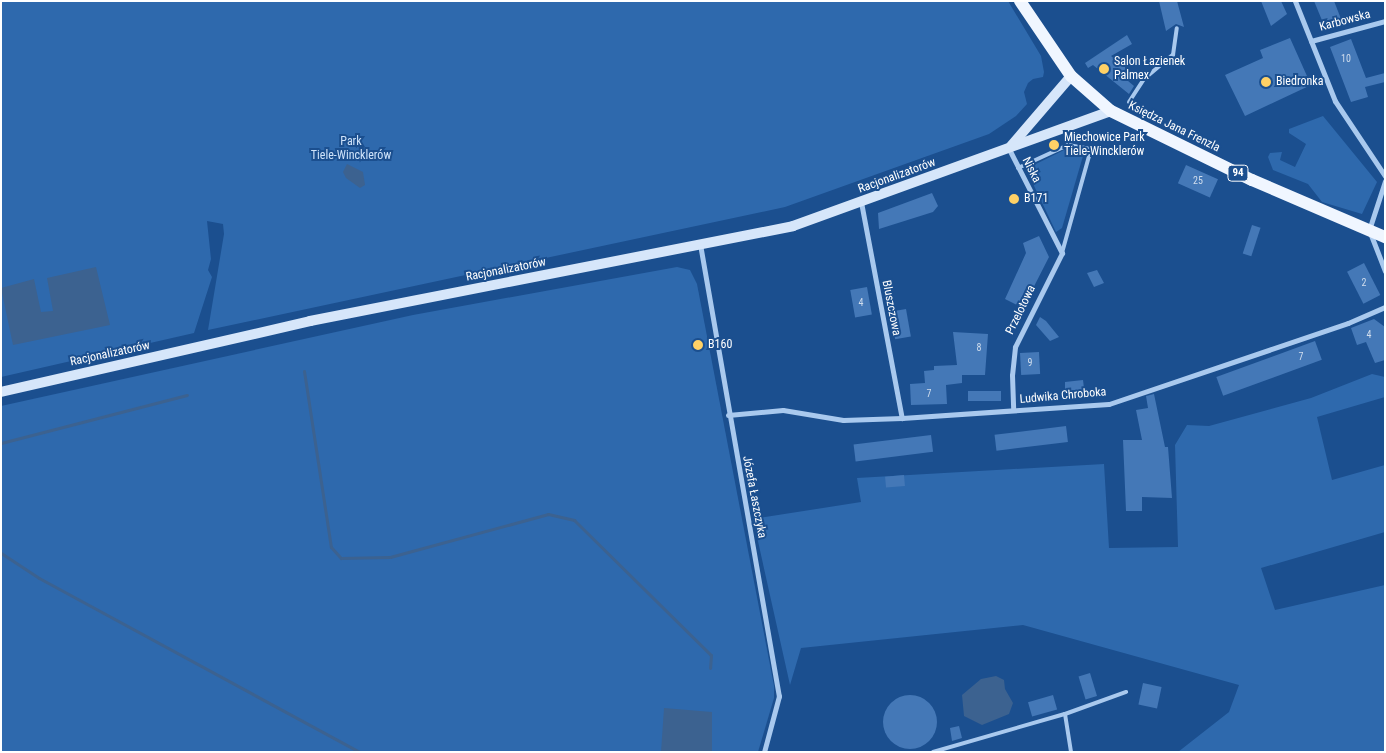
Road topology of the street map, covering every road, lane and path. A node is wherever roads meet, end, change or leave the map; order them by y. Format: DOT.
graph roads {
  1 [pos="1020,1"];
  2 [pos="1295,1"];
  3 [pos="1385,21"];
  4 [pos="1177,28"];
  5 [pos="1311,41"];
  6 [pos="1071,76"];
  7 [pos="1130,102"];
  8 [pos="1111,111"];
  9 [pos="1009,149"];
  10 [pos="1018,168"];
  11 [pos="1385,176"];
  12 [pos="1385,181"];
  13 [pos="861,202"];
  14 [pos="1369,230"];
  15 [pos="1385,237"];
  16 [pos="700,244"];
  17 [pos="1062,253"];
  18 [pos="1385,271"];
  19 [pos="1385,306"];
  20 [pos="1,392"];
  21 [pos="1013,410"];
  22 [pos="728,414"];
  23 [pos="902,418"];
  24 [pos="1126,692"];
  25 [pos="1065,714"];
  26 [pos="764,752"];
  27 [pos="933,752"];
  28 [pos="1071,752"];
  1 -- 6 [label="main road, Księdza Jana Frenzla / 94"];
  2 -- 5 [label="street"];
  3 -- 5 [label="street, Karbowska"];
  4 -- 7 [label="lane"];
  5 -- 11 [label="street"];
  6 -- 8 [label="main road, Księdza Jana Frenzla / 94"];
  6 -- 9 [label="street, Racjonalizatorów"];
  8 -- 9 [label="street, Racjonalizatorów"];
  8 -- 14 [label="main road, Księdza Jana Frenzla / 94"];
  9 -- 10 [label="street, Niska"];
  9 -- 13 [label="street, Racjonalizatorów"];
  10 -- 17 [label="street, Niska"];
  10 -- 17 [label="lane"];
  12 -- 14 [label="street"];
  13 -- 16 [label="street, Racjonalizatorów"];
  13 -- 23 [label="street, Bluszczowa"];
  14 -- 15 [label="main road, Księdza Jana Frenzla / 94"];
  14 -- 18 [label="street"];
  16 -- 20 [label="street, Racjonalizatorów"];
  16 -- 22 [label="street, Józefa Łaszczyka"];
  17 -- 21 [label="street, Przelotowa"];
  19 -- 21 [label="street, Ludwika Chroboka"];
  21 -- 23 [label="street, Ludwika Chroboka"];
  22 -- 23 [label="street, Ludwika Chroboka"];
  22 -- 26 [label="street, Józefa Łaszczyka"];
  24 -- 25 [label="lane"];
  25 -- 27 [label="lane"];
  25 -- 28 [label="lane"];
}
